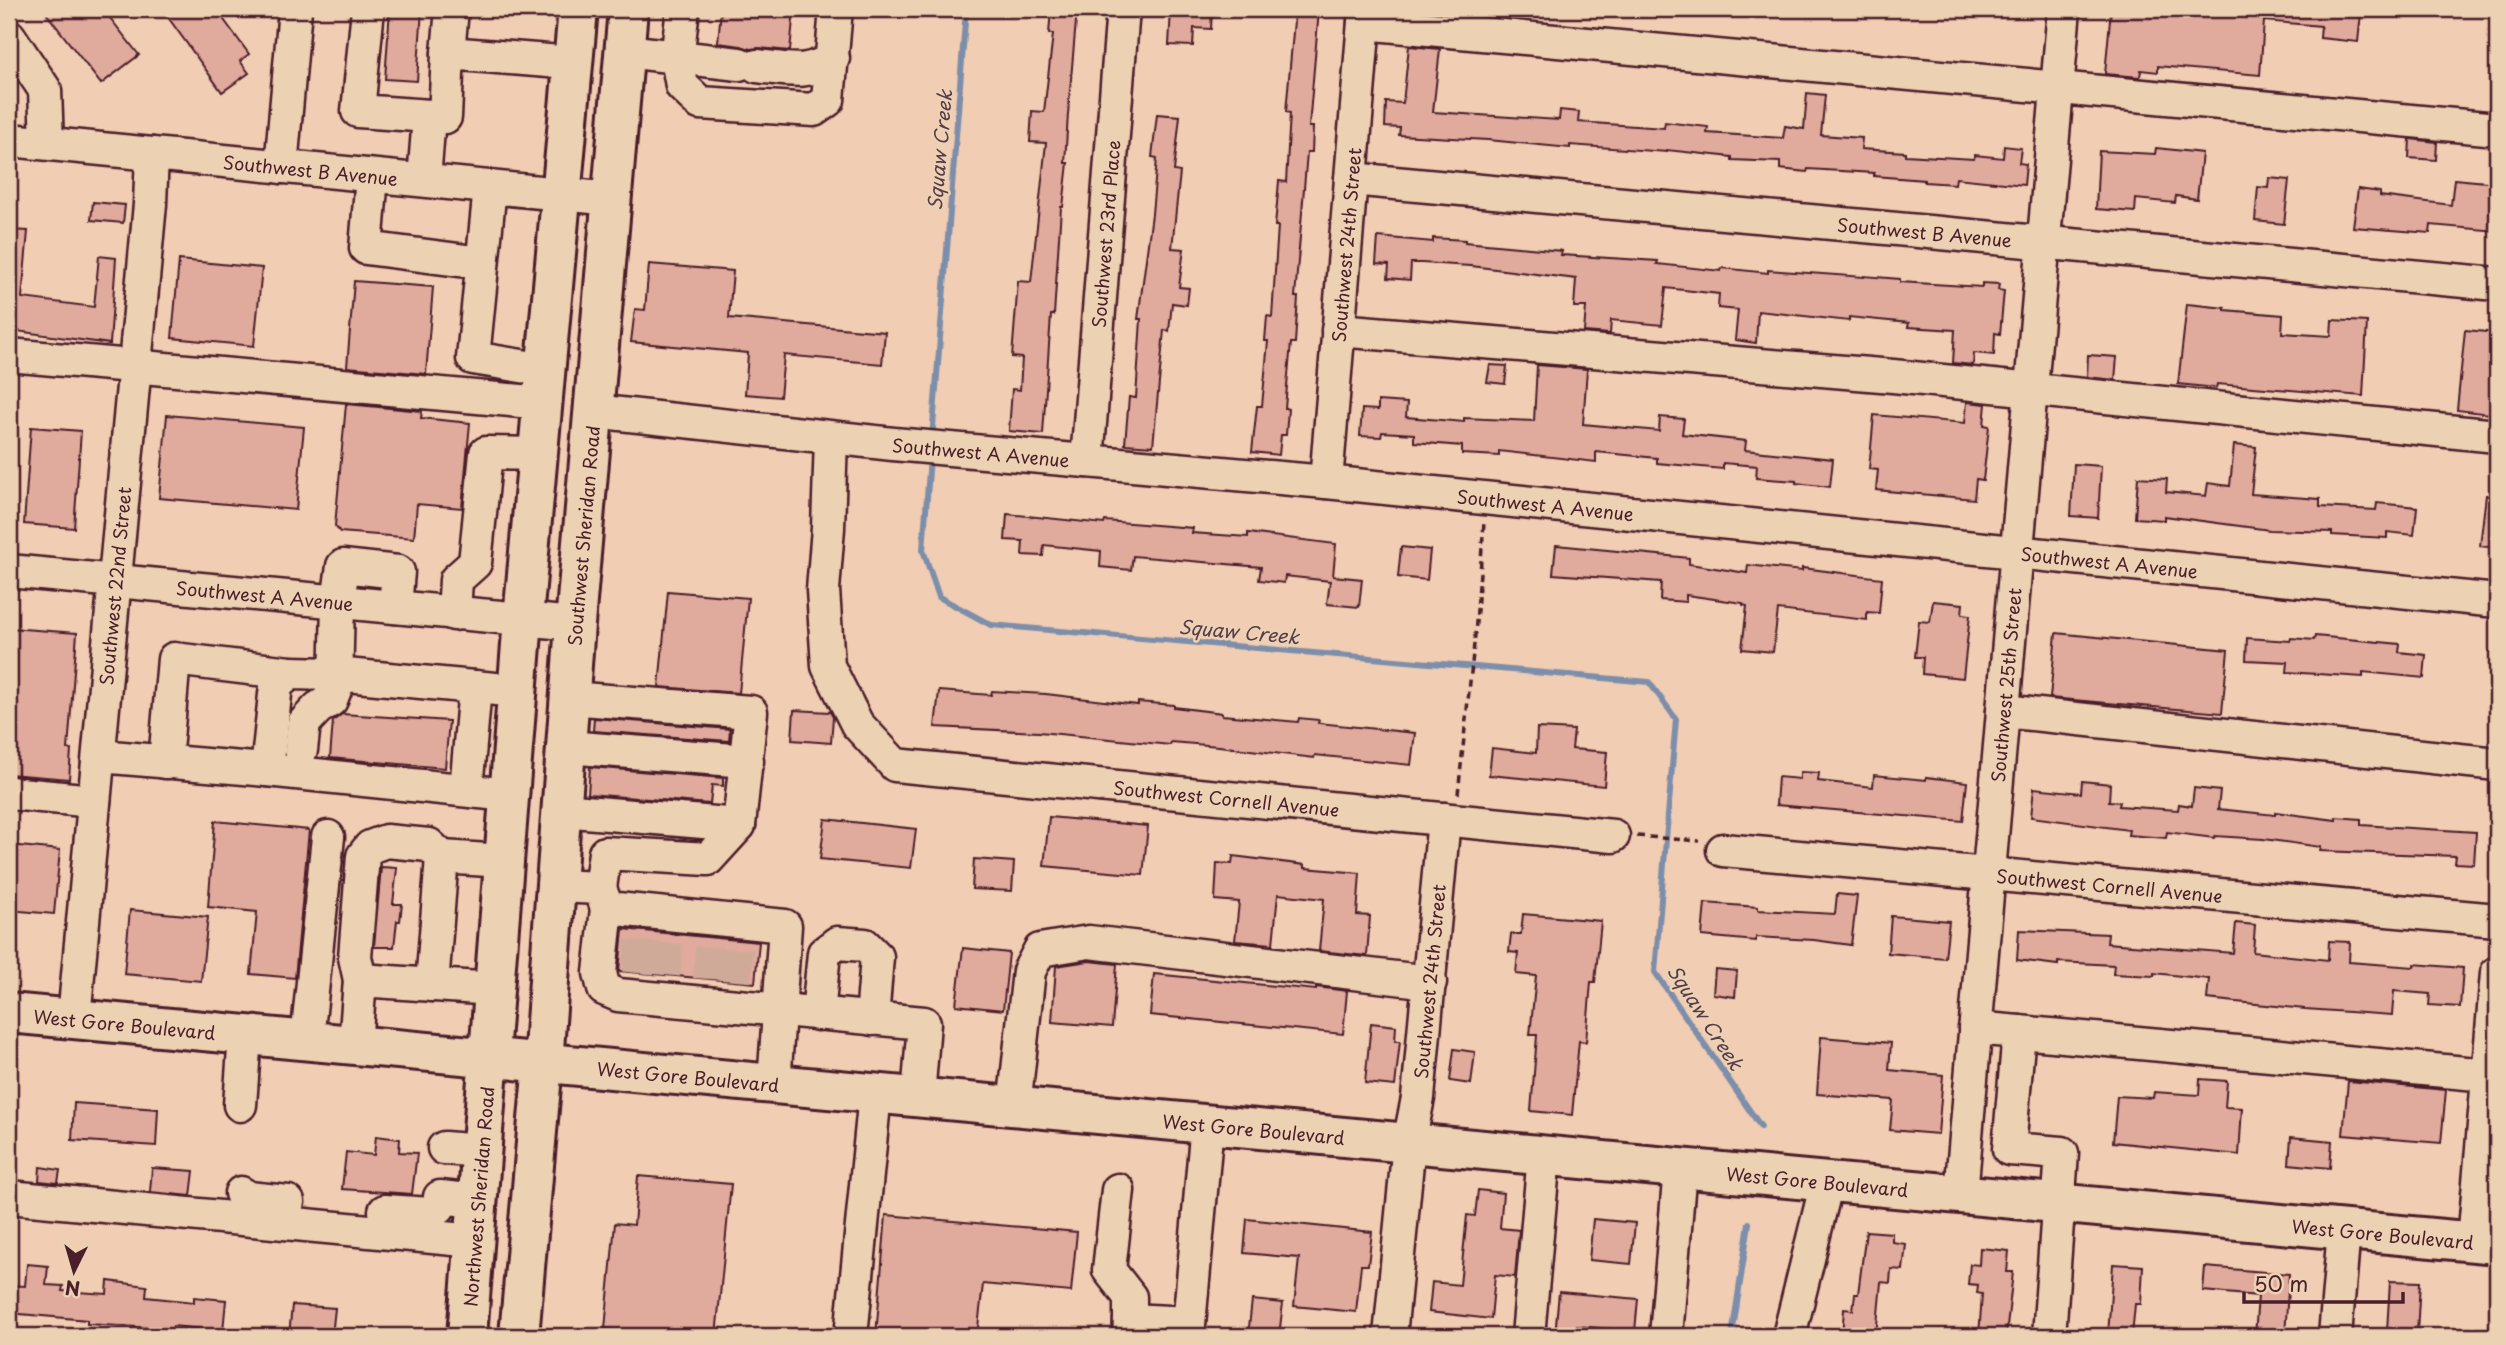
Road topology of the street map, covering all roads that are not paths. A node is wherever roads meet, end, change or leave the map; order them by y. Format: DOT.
graph roads {
  1 [pos="295,9"];
  2 [pos="368,9"];
  3 [pos="453,9"];
  4 [pos="578,9"];
  5 [pos="628,9"];
  6 [pos="683,9"];
  7 [pos="836,9"];
  8 [pos="1123,9"];
  9 [pos="2064,9"];
  10 [pos="1364,16"];
  11 [pos="9,36"];
  12 [pos="625,51"];
  13 [pos="448,53"];
  14 [pos="677,58"];
  15 [pos="833,58"];
  16 [pos="573,63"];
  17 [pos="2057,87"];
  18 [pos="429,117"];
  19 [pos="2497,129"];
  20 [pos="9,140"];
  21 [pos="47,143"];
  22 [pos="152,154"];
  23 [pos="281,167"];
  24 [pos="372,176"];
  25 [pos="1351,179"];
  26 [pos="424,180"];
  27 [pos="490,187"];
  28 [pos="562,195"];
  29 [pos="612,200"];
  30 [pos="2043,244"];
  31 [pos="482,263"];
  32 [pos="2497,284"];
  33 [pos="1338,330"];
  34 [pos="9,355"];
  35 [pos="135,366"];
  36 [pos="544,386"];
  37 [pos="2031,389"];
  38 [pos="593,411"];
  39 [pos="2497,436"];
  40 [pos="831,438"];
  41 [pos="538,454"];
  42 [pos="1087,461"];
  43 [pos="1326,482"];
  44 [pos="2017,551"];
  45 [pos="9,570"];
  46 [pos="115,581"];
  47 [pos="2497,601"];
  48 [pos="338,602"];
  49 [pos="454,614"];
  50 [pos="523,619"];
  51 [pos="575,624"];
  52 [pos="290,673"];
  53 [pos="336,680"];
  54 [pos="475,687"];
  55 [pos="518,691"];
  56 [pos="569,698"];
  57 [pos="2003,710"];
  58 [pos="566,747"];
  59 [pos="99,756"];
  60 [pos="165,761"];
  61 [pos="747,761"];
  62 [pos="2497,764"];
  63 [pos="267,770"];
  64 [pos="452,789"];
  65 [pos="9,793"];
  66 [pos="509,795"];
  67 [pos="94,801"];
  68 [pos="561,810"];
  69 [pos="1450,820"];
  70 [pos="739,825"];
  71 [pos="1624,836"];
  72 [pos="328,837"];
  73 [pos="1723,850"];
  74 [pos="442,858"];
  75 [pos="504,861"];
  76 [pos="1989,874"];
  77 [pos="556,886"];
  78 [pos="604,898"];
  79 [pos="2497,920"];
  80 [pos="2497,973"];
  81 [pos="360,980"];
  82 [pos="1430,982"];
  83 [pos="432,985"];
  84 [pos="494,989"];
  85 [pos="779,1010"];
  86 [pos="9,1013"];
  87 [pos="818,1014"];
  88 [pos="74,1018"];
  89 [pos="872,1019"];
  90 [pos="1975,1028"];
  91 [pos="2019,1032"];
  92 [pos="245,1035"];
  93 [pos="2495,1036"];
  94 [pos="307,1040"];
  95 [pos="355,1045"];
  96 [pos="489,1058"];
  97 [pos="543,1063"];
  98 [pos="2488,1075"];
  99 [pos="774,1084"];
  100 [pos="875,1094"];
  101 [pos="918,1097"];
  102 [pos="240,1105"];
  103 [pos="1014,1107"];
  104 [pos="1207,1124"];
  105 [pos="1409,1143"];
  106 [pos="444,1148"];
  107 [pos="482,1151"];
  108 [pos="1544,1155"];
  109 [pos="2489,1166"];
  110 [pos="1680,1168"];
  111 [pos="1827,1182"];
  112 [pos="1118,1190"];
  113 [pos="241,1194"];
  114 [pos="1961,1194"];
  115 [pos="9,1197"];
  116 [pos="477,1201"];
  117 [pos="2059,1203"];
  118 [pos="2344,1230"];
  119 [pos="475,1241"];
  120 [pos="2486,1242"];
  121 [pos="1129,1328"];
  122 [pos="1189,1329"];
  123 [pos="467,1336"];
  124 [pos="519,1336"];
  125 [pos="851,1336"];
  126 [pos="1390,1336"];
  127 [pos="1528,1336"];
  128 [pos="1666,1336"];
  129 [pos="1789,1336"];
  130 [pos="2049,1336"];
  131 [pos="2335,1336"];
  1 -- 23 [label="street"];
  2 -- 18 [label="street"];
  3 -- 13 [label="street"];
  4 -- 16 [label="main road"];
  5 -- 12 [label="main road, Southwest Sheridan Road"];
  6 -- 14 [label="street"];
  7 -- 15 [label="street"];
  8 -- 42 [label="street, Southwest 23rd Place"];
  9 -- 17 [label="street, Southwest 25th Street"];
  10 -- 17 [label="street"];
  10 -- 25 [label="street, Southwest 24th Street"];
  11 -- 21 [label="street"];
  12 -- 14 [label="street"];
  12 -- 29 [label="main road, Southwest Sheridan Road"];
  13 -- 16 [label="street"];
  13 -- 18 [label="street"];
  14 -- 15 [label="street"];
  14 -- 15 [label="street"];
  16 -- 28 [label="main road"];
  17 -- 19 [label="street"];
  17 -- 30 [label="street, Southwest 25th Street"];
  18 -- 26 [label="street"];
  20 -- 21 [label="street, Southwest B Avenue"];
  21 -- 22 [label="street, Southwest B Avenue"];
  22 -- 23 [label="street, Southwest B Avenue"];
  22 -- 35 [label="street, Southwest 22nd Street"];
  23 -- 24 [label="street, Southwest B Avenue"];
  24 -- 26 [label="street, Southwest B Avenue"];
  24 -- 31 [label="street"];
  25 -- 30 [label="street, Southwest B Avenue"];
  25 -- 33 [label="street, Southwest 24th Street"];
  26 -- 27 [label="street, Southwest B Avenue"];
  27 -- 28 [label="street, Southwest B Avenue"];
  27 -- 31 [label="street"];
  28 -- 29 [label="street, Southwest B Avenue"];
  28 -- 36 [label="main road"];
  29 -- 38 [label="main road, Southwest Sheridan Road"];
  30 -- 32 [label="street, Southwest B Avenue"];
  30 -- 37 [label="street, Southwest 25th Street"];
  31 -- 36 [label="street"];
  33 -- 37 [label="street"];
  33 -- 43 [label="street, Southwest 24th Street"];
  34 -- 35 [label="street"];
  35 -- 36 [label="street"];
  35 -- 46 [label="street, Southwest 22nd Street"];
  36 -- 41 [label="main road"];
  37 -- 39 [label="street"];
  37 -- 44 [label="street, Southwest 25th Street"];
  38 -- 40 [label="street, Southwest A Avenue"];
  38 -- 51 [label="main road, Southwest Sheridan Road"];
  40 -- 42 [label="street, Southwest A Avenue"];
  40 -- 69 [label="street, Southwest Cornell Avenue"];
  41 -- 49 [label="street"];
  41 -- 50 [label="main road"];
  42 -- 43 [label="street, Southwest A Avenue"];
  43 -- 44 [label="street, Southwest A Avenue"];
  44 -- 47 [label="street, Southwest A Avenue"];
  44 -- 57 [label="street, Southwest 25th Street"];
  45 -- 46 [label="street, Southwest A Avenue"];
  46 -- 48 [label="street, Southwest A Avenue"];
  46 -- 59 [label="street, Southwest 22nd Street"];
  48 -- 49 [label="street, Southwest A Avenue"];
  48 -- 53 [label="street"];
  49 -- 50 [label="street, Southwest A Avenue"];
  50 -- 51 [label="street, Southwest A Avenue"];
  50 -- 55 [label="main road"];
  51 -- 56 [label="main road, Southwest Sheridan Road"];
  52 -- 53 [label="street"];
  52 -- 60 [label="street"];
  52 -- 63 [label="street"];
  53 -- 54 [label="street"];
  53 -- 64 [label="street"];
  54 -- 55 [label="street"];
  54 -- 64 [label="street"];
  55 -- 66 [label="main road"];
  56 -- 58 [label="main road, Southwest Sheridan Road"];
  56 -- 61 [label="street"];
  57 -- 62 [label="street"];
  57 -- 76 [label="street, Southwest 25th Street"];
  58 -- 61 [label="street"];
  58 -- 68 [label="main road, Southwest Sheridan Road"];
  59 -- 60 [label="street"];
  59 -- 67 [label="street, Southwest 22nd Street"];
  60 -- 63 [label="street"];
  61 -- 70 [label="street"];
  63 -- 64 [label="street"];
  64 -- 66 [label="street"];
  65 -- 67 [label="street"];
  66 -- 75 [label="main road"];
  67 -- 88 [label="street, Southwest 22nd Street"];
  68 -- 70 [label="street"];
  68 -- 77 [label="main road, Southwest Sheridan Road"];
  69 -- 71 [label="street, Southwest Cornell Avenue"];
  69 -- 82 [label="street, Southwest 24th Street"];
  70 -- 78 [label="street"];
  72 -- 94 [label="street"];
  73 -- 76 [label="street, Southwest Cornell Avenue"];
  74 -- 75 [label="street"];
  74 -- 81 [label="street"];
  74 -- 83 [label="street"];
  75 -- 84 [label="main road"];
  76 -- 79 [label="street, Southwest Cornell Avenue"];
  76 -- 90 [label="street, Southwest 25th Street"];
  77 -- 78 [label="street"];
  77 -- 97 [label="main road, Southwest Sheridan Road"];
  78 -- 85 [label="street"];
  78 -- 85 [label="street"];
  80 -- 93 [label="street"];
  81 -- 83 [label="street"];
  81 -- 95 [label="street"];
  82 -- 103 [label="street"];
  82 -- 105 [label="street, Southwest 24th Street"];
  83 -- 84 [label="street"];
  84 -- 96 [label="main road"];
  85 -- 87 [label="street"];
  85 -- 99 [label="street"];
  86 -- 88 [label="main road, West Gore Boulevard"];
  87 -- 89 [label="street"];
  87 -- 89 [label="street"];
  88 -- 92 [label="main road, West Gore Boulevard"];
  89 -- 101 [label="street"];
  90 -- 91 [label="street"];
  90 -- 114 [label="street, Southwest 25th Street"];
  91 -- 98 [label="street"];
  91 -- 117 [label="street"];
  92 -- 94 [label="main road, West Gore Boulevard"];
  92 -- 102 [label="street"];
  93 -- 98 [label="street"];
  94 -- 95 [label="main road, West Gore Boulevard"];
  95 -- 96 [label="main road, West Gore Boulevard"];
  96 -- 97 [label="main road, West Gore Boulevard"];
  96 -- 107 [label="main road, Northwest Sheridan Road"];
  97 -- 99 [label="main road, West Gore Boulevard"];
  97 -- 124 [label="main road"];
  98 -- 109 [label="street"];
  99 -- 100 [label="main road, West Gore Boulevard"];
  100 -- 101 [label="main road, West Gore Boulevard"];
  100 -- 125 [label="street"];
  101 -- 103 [label="main road, West Gore Boulevard"];
  103 -- 104 [label="main road, West Gore Boulevard"];
  104 -- 105 [label="main road, West Gore Boulevard"];
  104 -- 122 [label="street"];
  105 -- 108 [label="main road, West Gore Boulevard"];
  105 -- 126 [label="street, Southwest 24th Street"];
  106 -- 107 [label="street"];
  107 -- 116 [label="main road, Northwest Sheridan Road"];
  108 -- 110 [label="main road, West Gore Boulevard"];
  108 -- 127 [label="street"];
  109 -- 120 [label="street"];
  110 -- 111 [label="main road, West Gore Boulevard"];
  110 -- 128 [label="street"];
  111 -- 114 [label="main road, West Gore Boulevard"];
  111 -- 129 [label="street"];
  112 -- 121 [label="street"];
  113 -- 116 [label="street"];
  114 -- 117 [label="main road, West Gore Boulevard"];
  115 -- 119 [label="street"];
  116 -- 119 [label="main road, Northwest Sheridan Road"];
  117 -- 118 [label="main road, West Gore Boulevard"];
  117 -- 130 [label="street"];
  118 -- 120 [label="main road, West Gore Boulevard"];
  118 -- 131 [label="street"];
  119 -- 123 [label="main road, Northwest Sheridan Road"];
  121 -- 122 [label="street"];
}
